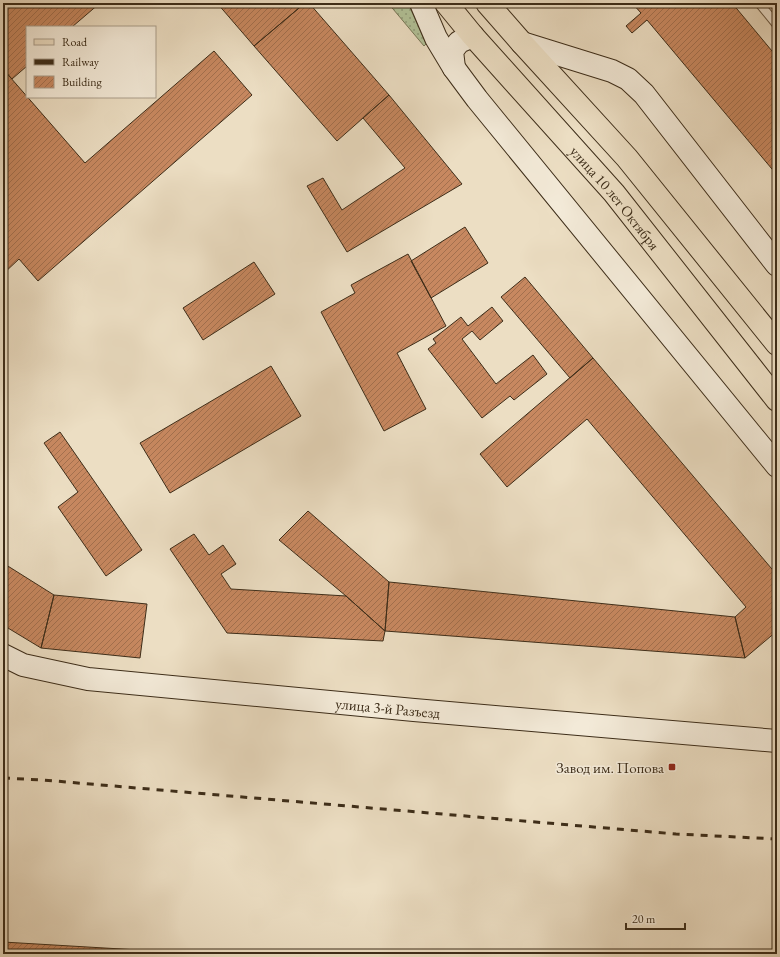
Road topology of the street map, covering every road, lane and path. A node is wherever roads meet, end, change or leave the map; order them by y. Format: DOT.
graph roads {
  1 [pos="421,3"];
  2 [pos="446,3"];
  3 [pos="487,3"];
  4 [pos="759,3"];
  5 [pos="777,25"];
  6 [pos="473,36"];
  7 [pos="522,43"];
  8 [pos="454,68"];
  9 [pos="777,265"];
  10 [pos="777,344"];
  11 [pos="777,400"];
  12 [pos="777,466"];
  13 [pos="3,655"];
  14 [pos="777,741"];
  1 -- 8 [label="main road"];
  2 -- 6 [label="main road, улица 10 лет Октября"];
  3 -- 7 [label="main road"];
  4 -- 5 [label="lane"];
  6 -- 8 [label="main road"];
  6 -- 11 [label="main road, улица 10 лет Октября"];
  7 -- 9 [label="main road"];
  7 -- 10 [label="main road"];
  8 -- 12 [label="main road"];
  13 -- 14 [label="main road, улица 3-й Разъезд"];
}
